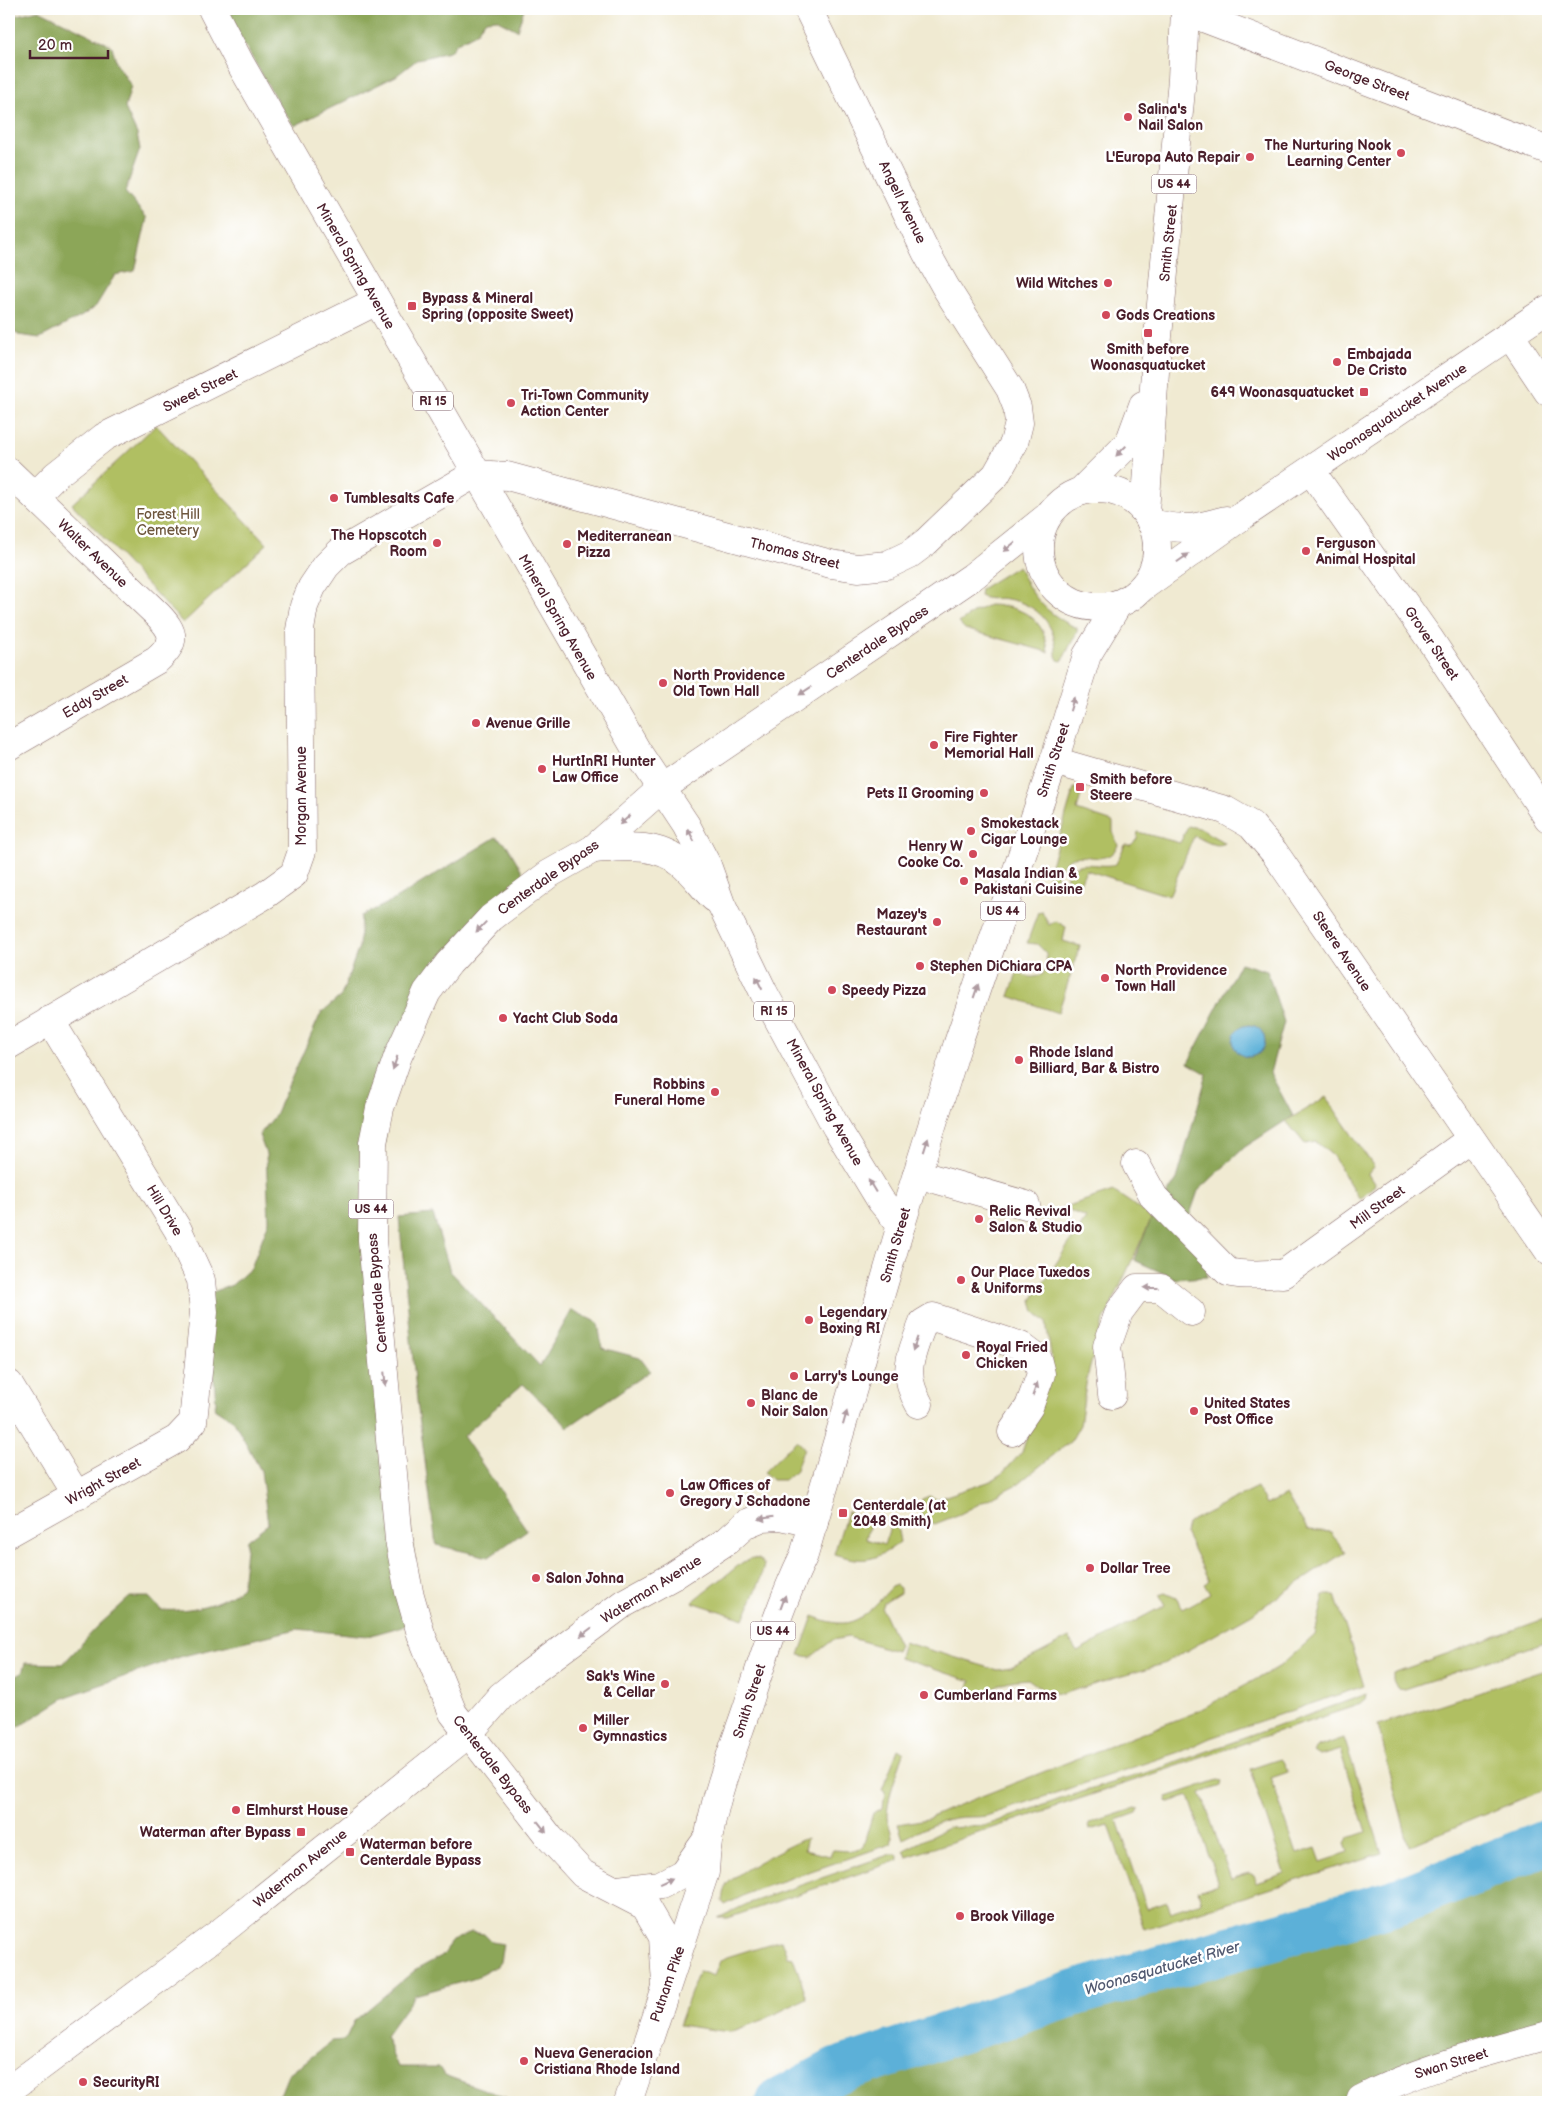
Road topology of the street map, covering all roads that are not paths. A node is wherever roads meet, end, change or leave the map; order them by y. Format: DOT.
graph roads {
  1 [pos="212,9"];
  2 [pos="808,9"];
  3 [pos="1185,10"];
  4 [pos="1548,150"];
  5 [pos="376,301"];
  6 [pos="1548,309"];
  7 [pos="1510,335"];
  8 [pos="1156,358"];
  9 [pos="1010,389"];
  10 [pos="1548,392"];
  11 [pos="1311,471"];
  12 [pos="9,472"];
  13 [pos="476,474"];
  14 [pos="1081,491"];
  15 [pos="35,496"];
  16 [pos="1244,514"];
  17 [pos="1047,517"];
  18 [pos="1148,517"];
  19 [pos="1144,586"];
  20 [pos="1118,604"];
  21 [pos="172,638"];
  22 [pos="9,746"];
  23 [pos="1054,761"];
  24 [pos="662,788"];
  25 [pos="1548,818"];
  26 [pos="593,849"];
  27 [pos="721,904"];
  28 [pos="50,1020"];
  29 [pos="9,1045"];
  30 [pos="1471,1139"];
  31 [pos="1136,1164"];
  32 [pos="917,1174"];
  33 [pos="1026,1205"];
  34 [pos="901,1225"];
  35 [pos="1548,1250"];
  36 [pos="1191,1312"];
  37 [pos="9,1384"];
  38 [pos="1112,1395"];
  39 [pos="919,1404"];
  40 [pos="193,1422"];
  41 [pos="1012,1432"];
  42 [pos="76,1496"];
  43 [pos="814,1523"];
  44 [pos="9,1533"];
  45 [pos="468,1734"];
  46 [pos="706,1840"];
  47 [pos="618,1890"];
  48 [pos="646,1906"];
  49 [pos="688,1922"];
  50 [pos="666,1984"];
  51 [pos="1548,2035"];
  52 [pos="9,2090"];
  53 [pos="628,2102"];
  54 [pos="1360,2102"];
  1 -- 5 [label="main road, Mineral Spring Avenue / RI 15"];
  2 -- 9 [label="main road, Angell Avenue"];
  3 -- 4 [label="main road, George Street"];
  3 -- 8 [label="main road, Smith Street / US 44"];
  5 -- 13 [label="main road, Mineral Spring Avenue / RI 15"];
  5 -- 15 [label="main road, Sweet Street"];
  6 -- 7 [label="main road, Woonasquatucket Avenue"];
  7 -- 10 [label="main road"];
  7 -- 11 [label="main road, Woonasquatucket Avenue"];
  8 -- 14 [label="main road, Smith Street / US 44, one-way"];
  8 -- 18 [label="main road, Smith Street / US 44"];
  9 -- 13 [label="main road, Thomas Street"];
  11 -- 16 [label="main road, Woonasquatucket Avenue"];
  11 -- 25 [label="main road, Grover Street"];
  12 -- 15 [label="main road, Walter Avenue"];
  13 -- 24 [label="main road, Mineral Spring Avenue / RI 15"];
  13 -- 28 [label="main road, Morgan Avenue"];
  14 -- 17 [label="main road"];
  14 -- 18 [label="main road"];
  15 -- 21 [label="main road, Walter Avenue"];
  16 -- 18 [label="main road, Woonasquatucket Avenue"];
  19 -- 16 [label="main road, Woonasquatucket Avenue, one-way"];
  17 -- 20 [label="main road"];
  17 -- 24 [label="main road, Centerdale Bypass / US 44, one-way"];
  18 -- 19 [label="main road"];
  19 -- 20 [label="main road"];
  23 -- 20 [label="main road, Smith Street / US 44, one-way"];
  21 -- 22 [label="main road, Eddy Street"];
  23 -- 30 [label="main road, Steere Avenue"];
  32 -- 23 [label="main road, Smith Street / US 44, one-way"];
  24 -- 26 [label="main road, Centerdale Bypass / US 44, one-way"];
  27 -- 24 [label="main road, Mineral Spring Avenue / RI 15, one-way"];
  26 -- 27 [label="main road"];
  26 -- 45 [label="main road, Centerdale Bypass / US 44, one-way"];
  34 -- 27 [label="main road, Mineral Spring Avenue / RI 15, one-way"];
  28 -- 29 [label="main road, Morgan Avenue"];
  28 -- 40 [label="main road, Hill Drive"];
  30 -- 31 [label="main road, Mill Street"];
  30 -- 35 [label="main road, Steere Avenue"];
  32 -- 33 [label="main road"];
  32 -- 34 [label="main road, Smith Street / US 44"];
  43 -- 34 [label="main road, Smith Street / US 44, one-way"];
  36 -- 38 [label="main road, one-way"];
  37 -- 42 [label="main road"];
  41 -- 39 [label="main road, one-way"];
  40 -- 42 [label="main road, Wright Street"];
  42 -- 44 [label="main road, Wright Street"];
  43 -- 45 [label="main road, Waterman Avenue, one-way"];
  46 -- 43 [label="main road, Smith Street / US 44, one-way"];
  45 -- 47 [label="main road, Centerdale Bypass / US 44, one-way"];
  45 -- 52 [label="main road, Waterman Avenue"];
  47 -- 46 [label="main road, one-way"];
  46 -- 49 [label="main road, Smith Street / US 44"];
  47 -- 48 [label="main road, Centerdale Bypass / US 44"];
  48 -- 49 [label="main road, Centerdale Bypass"];
  48 -- 50 [label="main road, US 44"];
  49 -- 50 [label="main road, Putnam Pike / US 44"];
  50 -- 53 [label="main road, Putnam Pike / US 44"];
  51 -- 54 [label="main road, Swan Street"];
}
